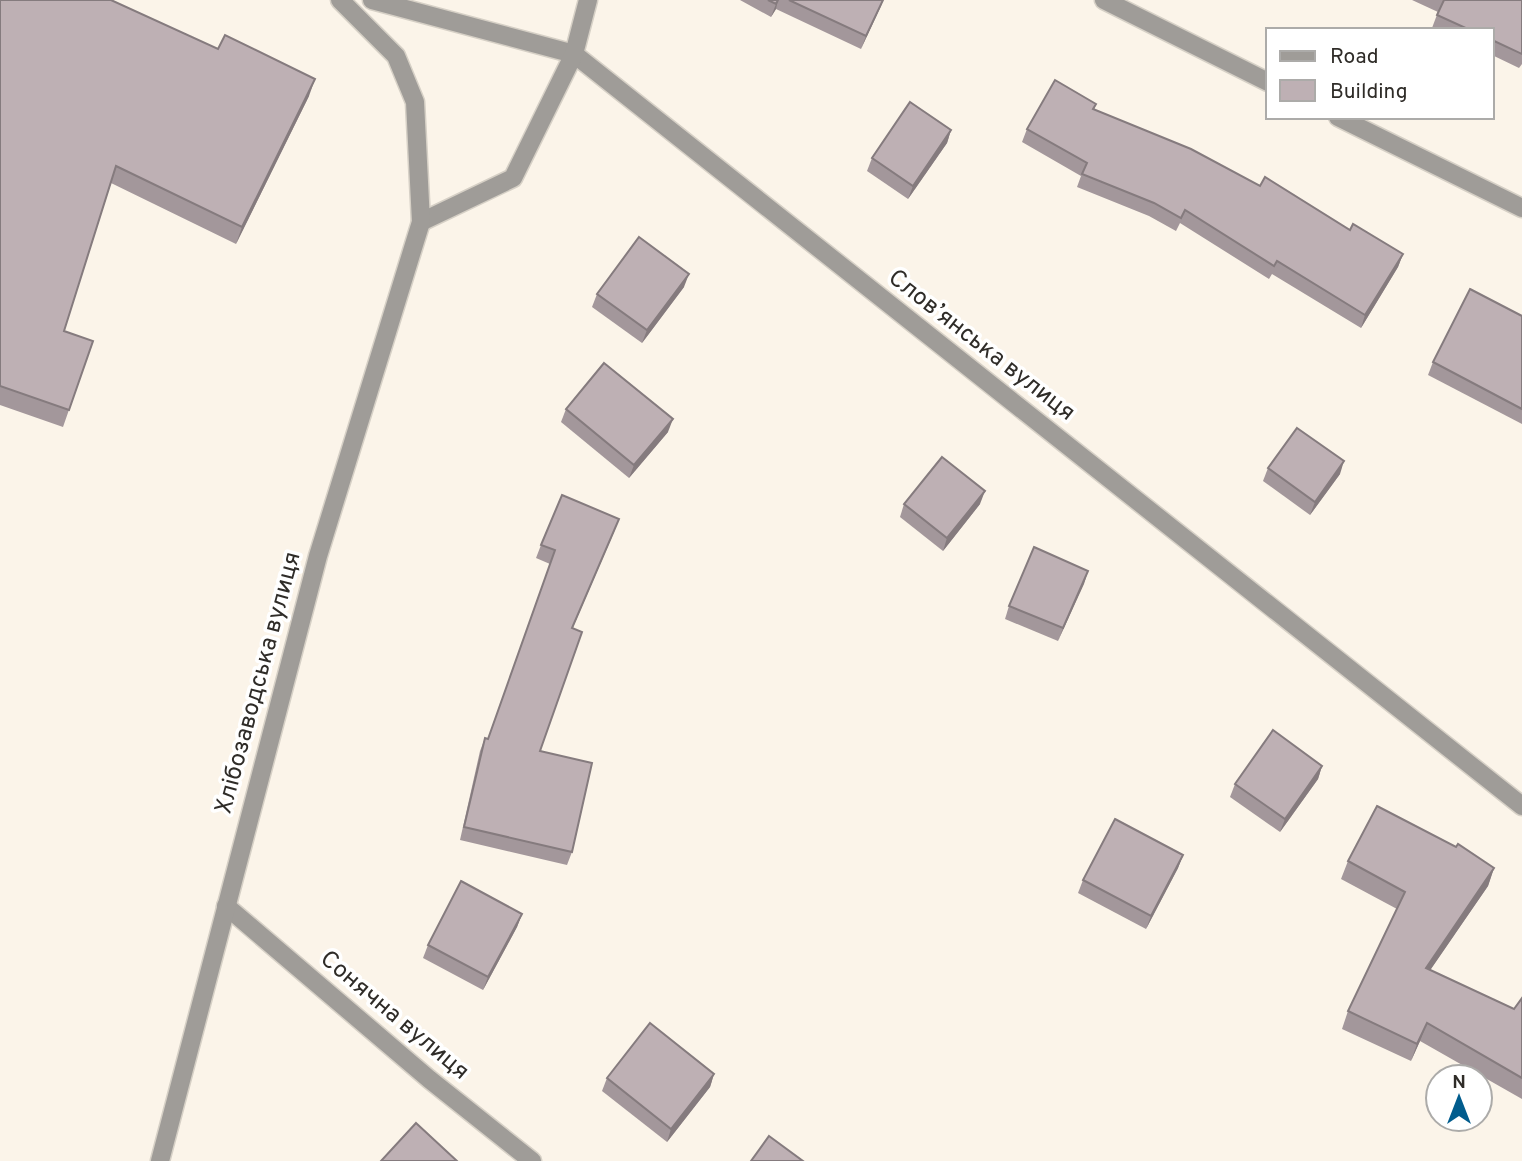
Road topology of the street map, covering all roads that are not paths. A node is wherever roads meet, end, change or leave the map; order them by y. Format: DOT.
graph roads {
  1 [pos="340,0"];
  2 [pos="372,0"];
  3 [pos="587,0"];
  4 [pos="1104,0"];
  5 [pos="574,54"];
  6 [pos="1266,81"];
  7 [pos="1342,119"];
  8 [pos="1522,208"];
  9 [pos="421,222"];
  10 [pos="1522,806"];
  11 [pos="226,906"];
  12 [pos="160,1161"];
  13 [pos="532,1161"];
  1 -- 9 [label="street, Хлібозаводська вулиця"];
  2 -- 5 [label="street, Слов’янська вулиця"];
  3 -- 5 [label="street"];
  4 -- 6 [label="street"];
  5 -- 9 [label="street"];
  5 -- 10 [label="street, Слов’янська вулиця"];
  7 -- 8 [label="street"];
  9 -- 11 [label="street, Хлібозаводська вулиця"];
  11 -- 12 [label="street, Хлібозаводська вулиця"];
  11 -- 13 [label="street, Сонячна вулиця"];
}
